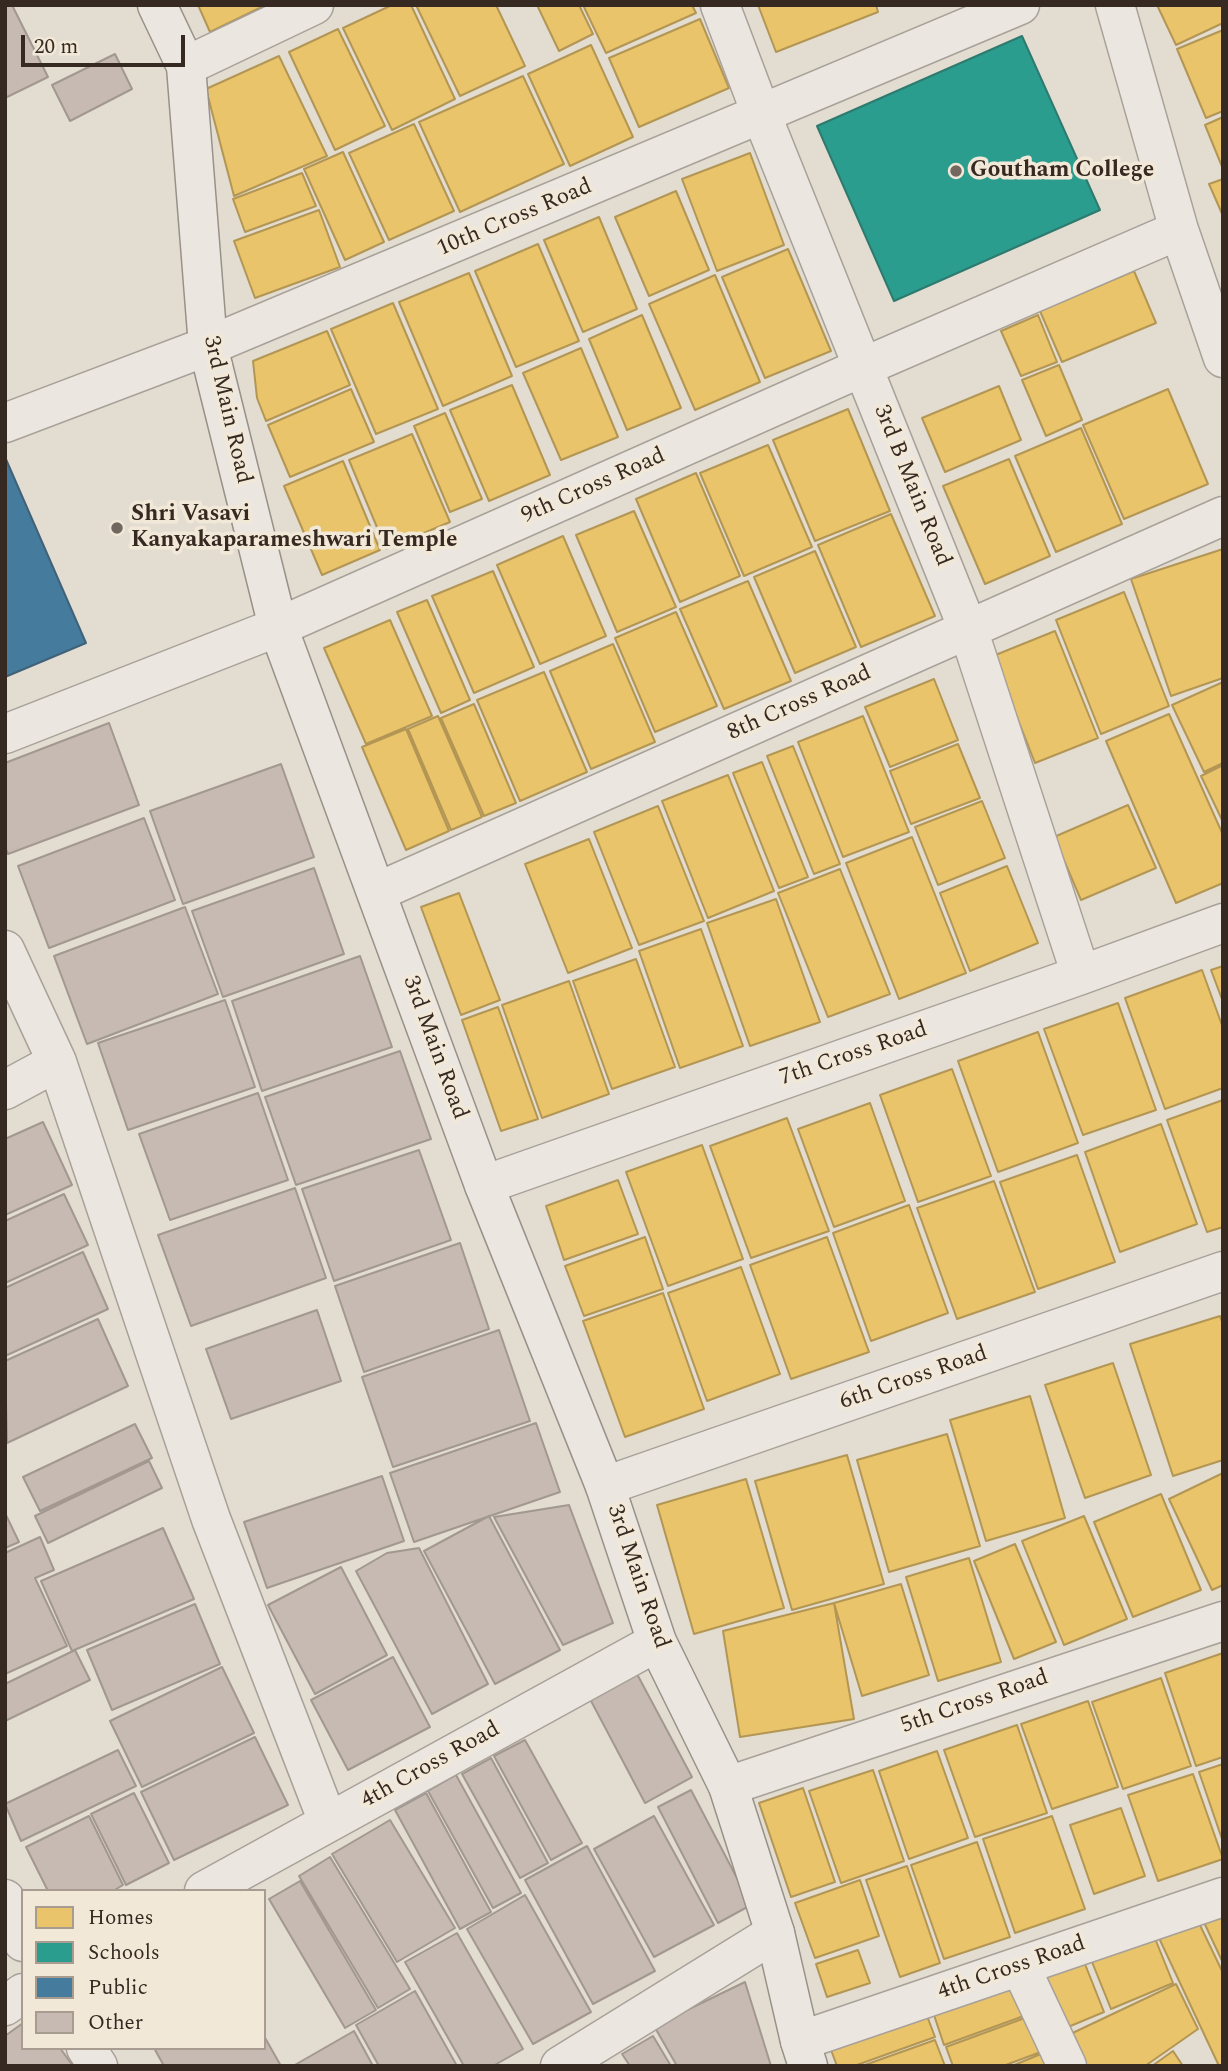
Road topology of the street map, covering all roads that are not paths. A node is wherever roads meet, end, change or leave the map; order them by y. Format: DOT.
graph roads {
  1 [pos="157,5"];
  2 [pos="314,5"];
  3 [pos="720,5"];
  4 [pos="1020,5"];
  5 [pos="1115,5"];
  6 [pos="186,66"];
  7 [pos="762,116"];
  8 [pos="1179,230"];
  9 [pos="208,346"];
  10 [pos="1223,358"];
  11 [pos="863,367"];
  12 [pos="5,423"];
  13 [pos="1223,516"];
  14 [pos="278,627"];
  15 [pos="968,629"];
  16 [pos="5,734"];
  17 [pos="377,892"];
  18 [pos="1223,923"];
  19 [pos="5,950"];
  20 [pos="1082,975"];
  21 [pos="57,1062"];
  22 [pos="5,1090"];
  23 [pos="484,1185"];
  24 [pos="1223,1271"];
  25 [pos="605,1486"];
  26 [pos="1223,1621"];
  27 [pos="657,1642"];
  28 [pos="728,1786"];
  29 [pos="328,1822"];
  30 [pos="208,1889"];
  31 [pos="1223,1897"];
  32 [pos="5,1899"];
  33 [pos="775,1933"];
  34 [pos="21,1937"];
  35 [pos="1020,1966"];
  36 [pos="21,1994"];
  37 [pos="5,2006"];
  38 [pos="87,2050"];
  39 [pos="804,2053"];
  40 [pos="98,2066"];
  41 [pos="560,2066"];
  42 [pos="1067,2066"];
  1 -- 6 [label="street, 3rd Main Road"];
  2 -- 6 [label="street"];
  3 -- 7 [label="street, 3rd B Main Road"];
  4 -- 7 [label="street, 10th Cross Road"];
  5 -- 8 [label="street"];
  6 -- 9 [label="street, 3rd Main Road"];
  7 -- 9 [label="street, 10th Cross Road"];
  7 -- 11 [label="street, 3rd B Main Road"];
  8 -- 10 [label="street"];
  8 -- 11 [label="street, 9th Cross Road"];
  9 -- 12 [label="street, 10th Cross Road"];
  9 -- 14 [label="street, 3rd Main Road"];
  11 -- 14 [label="street, 9th Cross Road"];
  11 -- 15 [label="street, 3rd B Main Road"];
  13 -- 15 [label="street, 8th Cross Road"];
  14 -- 16 [label="street, 9th Cross Road"];
  14 -- 17 [label="street, 3rd Main Road"];
  15 -- 17 [label="street, 8th Cross Road"];
  15 -- 20 [label="street, 3rd B Main Road"];
  17 -- 23 [label="street, 3rd Main Road"];
  18 -- 20 [label="street, 7th Cross Road"];
  19 -- 21 [label="street"];
  20 -- 23 [label="street, 7th Cross Road"];
  21 -- 22 [label="street"];
  21 -- 29 [label="street"];
  23 -- 25 [label="street, 3rd Main Road"];
  24 -- 25 [label="street, 6th Cross Road"];
  25 -- 27 [label="street, 3rd Main Road"];
  26 -- 28 [label="street, 5th Cross Road"];
  27 -- 28 [label="street, 3rd Main Road"];
  27 -- 29 [label="street, 4th Cross Road"];
  28 -- 33 [label="street, 3rd Main Road"];
  29 -- 30 [label="street, 4th Cross Road"];
  31 -- 35 [label="street, 4th Cross Road"];
  32 -- 34 [label="street"];
  33 -- 39 [label="street, 3rd Main Road"];
  33 -- 41 [label="street"];
  35 -- 39 [label="street, 4th Cross Road"];
  35 -- 42 [label="street"];
  36 -- 37 [label="street"];
  38 -- 40 [label="street"];
}
